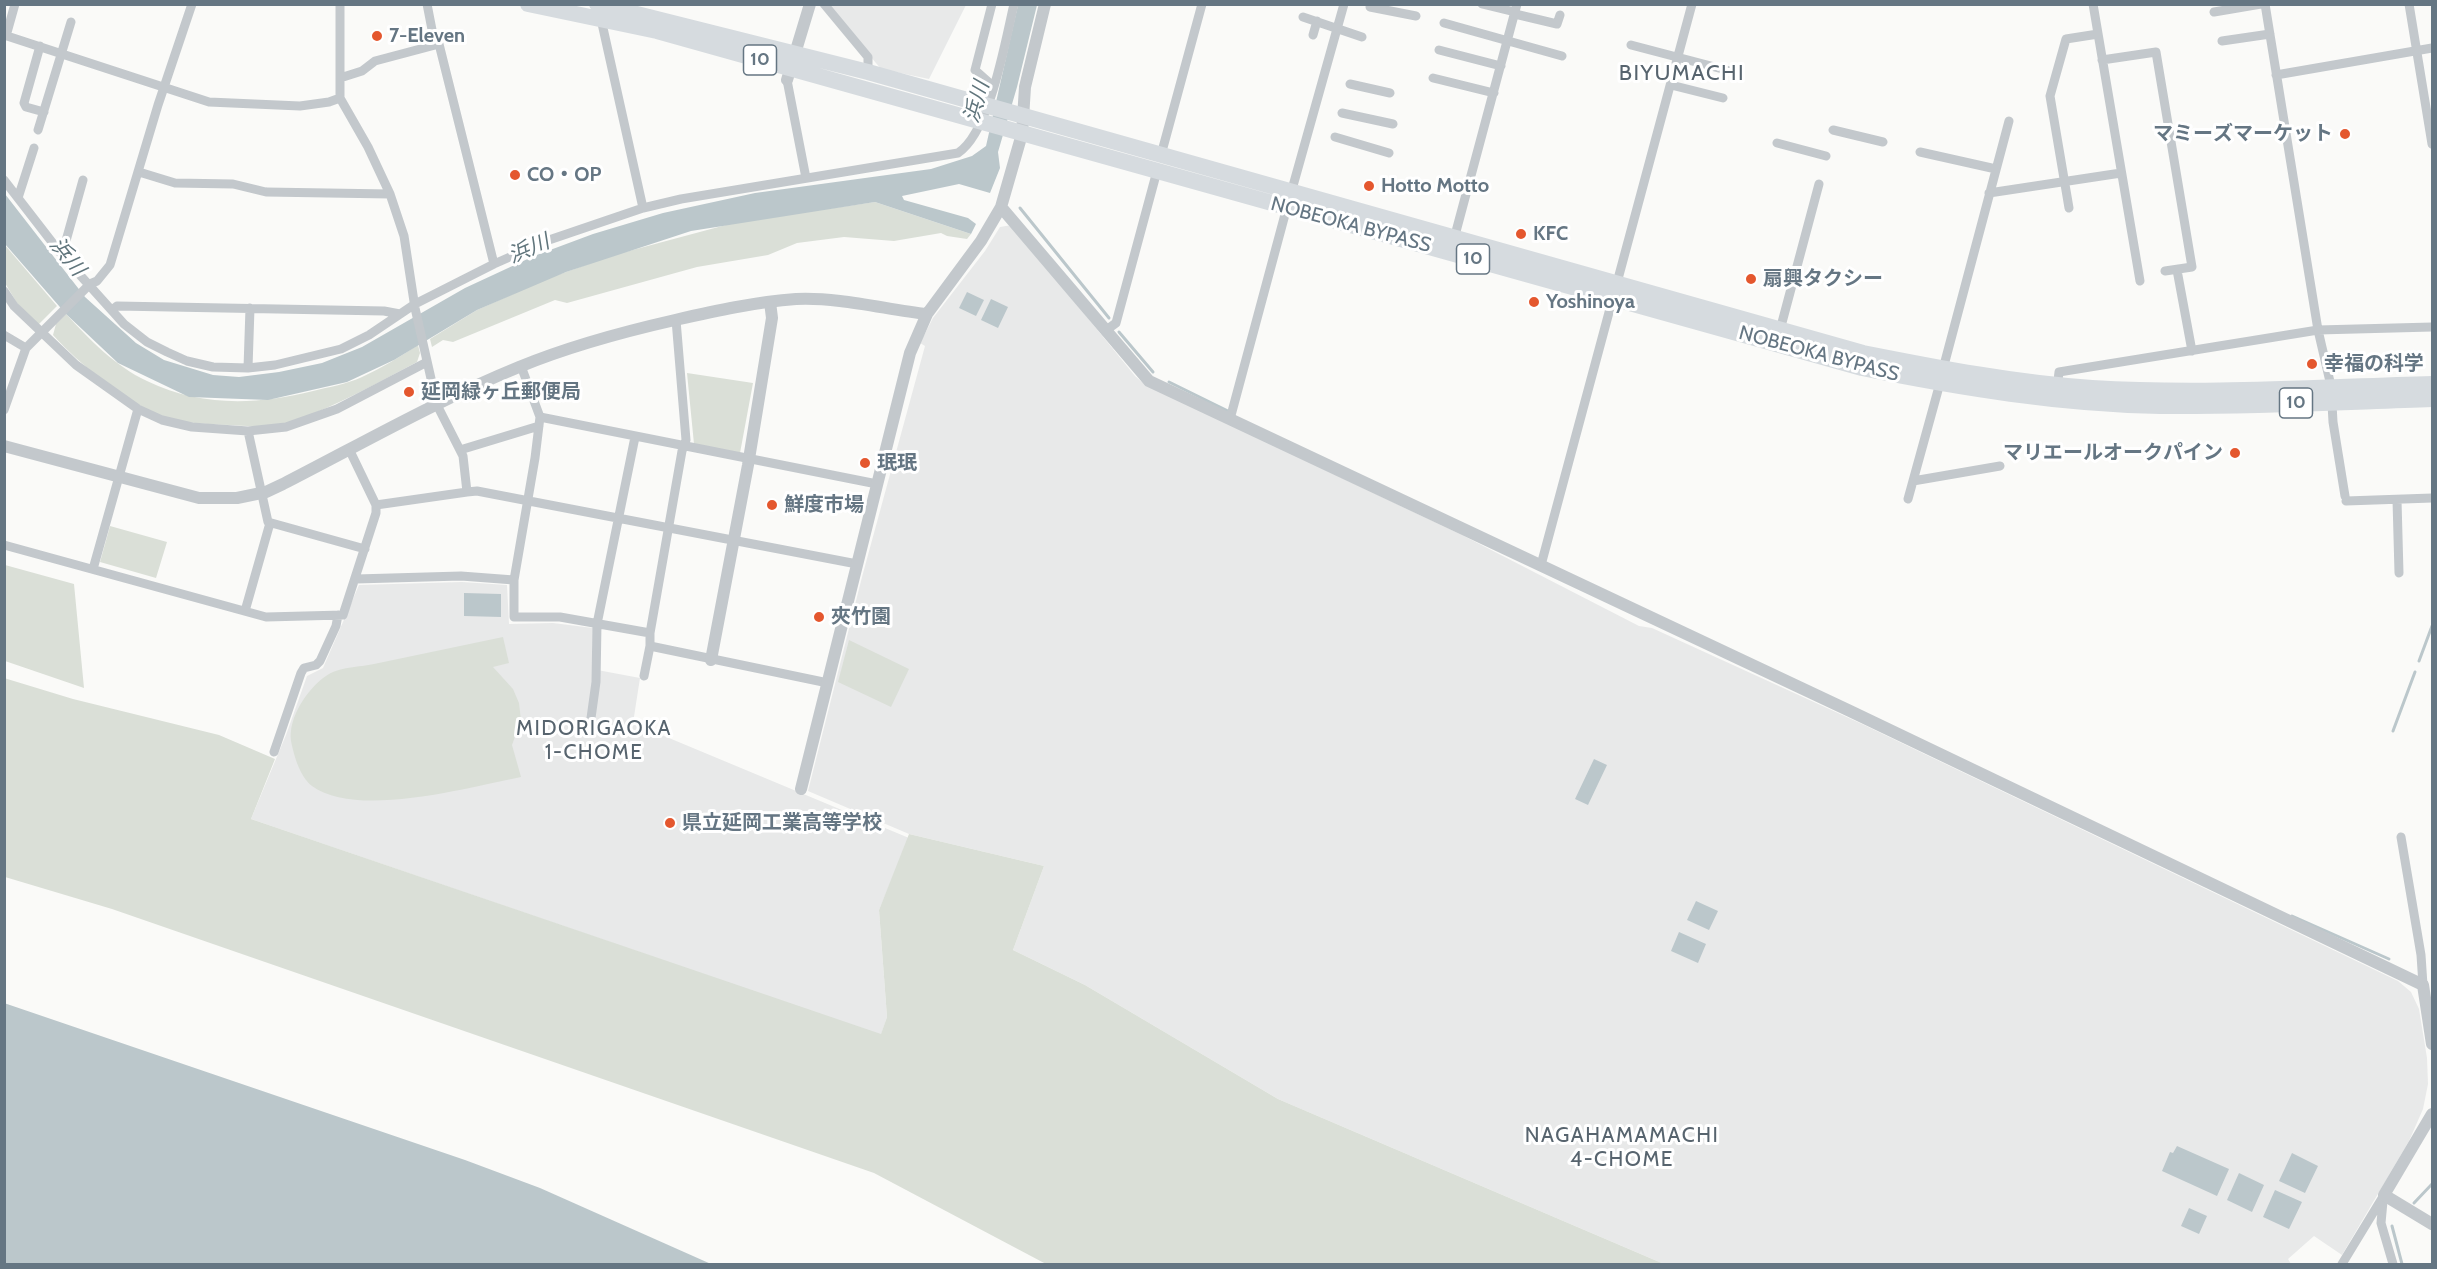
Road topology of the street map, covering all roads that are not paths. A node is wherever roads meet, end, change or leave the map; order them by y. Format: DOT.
graph roads {
  1 [pos="15,4"];
  2 [pos="192,4"];
  3 [pos="340,4"];
  4 [pos="427,4"];
  5 [pos="528,4"];
  6 [pos="810,4"];
  7 [pos="824,4"];
  8 [pos="992,4"];
  9 [pos="1014,4"];
  10 [pos="1045,4"];
  11 [pos="1202,4"];
  12 [pos="1344,4"];
  13 [pos="1482,4"];
  14 [pos="1692,4"];
  15 [pos="2093,4"];
  16 [pos="2263,4"];
  17 [pos="2409,4"];
  18 [pos="1370,7"];
  19 [pos="598,8"];
  20 [pos="1516,10"];
  21 [pos="2214,12"];
  22 [pos="1560,15"];
  23 [pos="1416,16"];
  24 [pos="1303,17"];
  25 [pos="1317,21"];
  26 [pos="71,22"];
  27 [pos="1444,23"];
  28 [pos="1337,27"];
  29 [pos="1313,34"];
  30 [pos="2098,34"];
  31 [pos="2270,34"];
  32 [pos="5,35"];
  33 [pos="1362,37"];
  34 [pos="1508,40"];
  35 [pos="2222,41"];
  36 [pos="435,45"];
  37 [pos="1631,45"];
  38 [pos="40,46"];
  39 [pos="2433,48"];
  40 [pos="1439,50"];
  41 [pos="2417,50"];
  42 [pos="62,53"];
  43 [pos="1562,56"];
  44 [pos="1679,58"];
  45 [pos="2102,60"];
  46 [pos="1501,66"];
  47 [pos="791,67"];
  48 [pos="1730,71"];
  49 [pos="868,72"];
  50 [pos="2276,75"];
  51 [pos="340,78"];
  52 [pos="1432,78"];
  53 [pos="1350,84"];
  54 [pos="1671,85"];
  55 [pos="993,86"];
  56 [pos="165,87"];
  57 [pos="1390,93"];
  58 [pos="1494,93"];
  59 [pos="340,98"];
  60 [pos="1723,98"];
  61 [pos="990,106"];
  62 [pos="44,112"];
  63 [pos="1342,113"];
  64 [pos="1018,114"];
  65 [pos="2008,121"];
  66 [pos="985,124"];
  67 [pos="1392,124"];
  68 [pos="38,130"];
  69 [pos="1833,130"];
  70 [pos="1015,132"];
  71 [pos="1335,137"];
  72 [pos="1777,142"];
  73 [pos="1883,142"];
  74 [pos="2433,144"];
  75 [pos="34,148"];
  76 [pos="1920,152"];
  77 [pos="1389,153"];
  78 [pos="1827,156"];
  79 [pos="1159,163"];
  80 [pos="1996,169"];
  81 [pos="139,172"];
  82 [pos="2121,173"];
  83 [pos="806,178"];
  84 [pos="4,180"];
  85 [pos="83,180"];
  86 [pos="2065,183"];
  87 [pos="1819,184"];
  88 [pos="390,194"];
  89 [pos="1989,194"];
  90 [pos="18,198"];
  91 [pos="1289,200"];
  92 [pos="1001,207"];
  93 [pos="643,208"];
  94 [pos="2069,208"];
  95 [pos="1455,239"];
  96 [pos="62,255"];
  97 [pos="494,264"];
  98 [pos="2177,270"];
  99 [pos="2165,271"];
  100 [pos="2140,281"];
  101 [pos="90,284"];
  102 [pos="4,291"];
  103 [pos="1615,292"];
  104 [pos="770,302"];
  105 [pos="415,306"];
  106 [pos="250,309"];
  107 [pos="112,310"];
  108 [pos="400,314"];
  109 [pos="927,314"];
  110 [pos="676,320"];
  111 [pos="2433,327"];
  112 [pos="1780,330"];
  113 [pos="2318,330"];
  114 [pos="1105,331"];
  115 [pos="40,332"];
  116 [pos="4,335"];
  117 [pos="26,348"];
  118 [pos="2192,351"];
  119 [pos="427,362"];
  120 [pos="521,366"];
  121 [pos="248,368"];
  122 [pos="1942,376"];
  123 [pos="2433,384"];
  124 [pos="7,390"];
  125 [pos="2057,392"];
  126 [pos="2331,394"];
  127 [pos="2433,399"];
  128 [pos="437,405"];
  129 [pos="138,409"];
  130 [pos="4,410"];
  131 [pos="1230,419"];
  132 [pos="540,422"];
  133 [pos="248,431"];
  134 [pos="635,437"];
  135 [pos="4,446"];
  136 [pos="685,447"];
  137 [pos="349,449"];
  138 [pos="460,450"];
  139 [pos="748,459"];
  140 [pos="2000,466"];
  141 [pos="119,477"];
  142 [pos="1913,481"];
  143 [pos="877,484"];
  144 [pos="467,492"];
  145 [pos="262,493"];
  146 [pos="2433,498"];
  147 [pos="1908,499"];
  148 [pos="2397,500"];
  149 [pos="528,501"];
  150 [pos="376,506"];
  151 [pos="618,518"];
  152 [pos="270,523"];
  153 [pos="668,529"];
  154 [pos="734,542"];
  155 [pos="4,545"];
  156 [pos="365,549"];
  157 [pos="857,564"];
  158 [pos="1541,565"];
  159 [pos="93,569"];
  160 [pos="2399,573"];
  161 [pos="356,579"];
  162 [pos="514,580"];
  163 [pos="246,610"];
  164 [pos="338,615"];
  165 [pos="597,624"];
  166 [pos="650,633"];
  167 [pos="650,646"];
  168 [pos="711,660"];
  169 [pos="644,676"];
  170 [pos="828,683"];
  171 [pos="591,718"];
  172 [pos="274,752"];
  173 [pos="801,789"];
  174 [pos="2401,837"];
  175 [pos="2428,987"];
  176 [pos="2433,1044"];
  177 [pos="2433,1114"];
  178 [pos="2384,1195"];
  179 [pos="2433,1224"];
  180 [pos="2342,1264"];
  181 [pos="2393,1264"];
  1 -- 32 [label="street"];
  2 -- 56 [label="street"];
  3 -- 51 [label="street"];
  4 -- 36 [label="street"];
  5 -- 19 [label="highway, NOBEOKA BYPASS / 10"];
  6 -- 47 [label="street"];
  7 -- 49 [label="street"];
  8 -- 55 [label="street"];
  9 -- 55 [label="street"];
  10 -- 64 [label="street"];
  11 -- 79 [label="street"];
  12 -- 28 [label="street"];
  13 -- 20 [label="street"];
  14 -- 44 [label="street"];
  15 -- 30 [label="street"];
  16 -- 21 [label="street"];
  16 -- 31 [label="street"];
  17 -- 41 [label="street"];
  18 -- 23 [label="street"];
  19 -- 47 [label="highway, NOBEOKA BYPASS / 10"];
  19 -- 93 [label="street"];
  20 -- 22 [label="street"];
  20 -- 34 [label="street"];
  24 -- 25 [label="street"];
  25 -- 28 [label="street"];
  25 -- 29 [label="street"];
  26 -- 42 [label="street"];
  27 -- 34 [label="street"];
  28 -- 33 [label="street"];
  28 -- 91 [label="street"];
  30 -- 45 [label="street"];
  30 -- 86 [label="street"];
  31 -- 35 [label="street"];
  31 -- 50 [label="street"];
  32 -- 38 [label="street"];
  34 -- 43 [label="street"];
  34 -- 46 [label="street"];
  36 -- 51 [label="street"];
  36 -- 97 [label="street"];
  37 -- 44 [label="street"];
  38 -- 42 [label="street"];
  38 -- 62 [label="street"];
  39 -- 41 [label="street"];
  40 -- 46 [label="street"];
  41 -- 50 [label="street"];
  41 -- 74 [label="street"];
  42 -- 56 [label="street"];
  42 -- 62 [label="street"];
  44 -- 48 [label="street"];
  44 -- 54 [label="street"];
  45 -- 82 [label="street"];
  45 -- 98 [label="street"];
  46 -- 58 [label="street"];
  47 -- 49 [label="highway, NOBEOKA BYPASS / 10"];
  47 -- 66 [label="highway, NOBEOKA BYPASS / 10"];
  47 -- 83 [label="street"];
  49 -- 61 [label="highway, NOBEOKA BYPASS / 10"];
  50 -- 113 [label="street"];
  51 -- 59 [label="street"];
  52 -- 58 [label="street"];
  53 -- 57 [label="street"];
  54 -- 60 [label="street"];
  54 -- 103 [label="street"];
  55 -- 61 [label="street"];
  56 -- 59 [label="street"];
  56 -- 81 [label="street"];
  58 -- 95 [label="street"];
  59 -- 88 [label="street"];
  61 -- 64 [label="highway, NOBEOKA BYPASS / 10"];
  61 -- 66 [label="street"];
  62 -- 68 [label="street"];
  63 -- 67 [label="street"];
  64 -- 70 [label="street"];
  64 -- 79 [label="highway, NOBEOKA BYPASS / 10"];
  65 -- 80 [label="street"];
  66 -- 70 [label="highway, NOBEOKA BYPASS / 10"];
  66 -- 83 [label="street"];
  69 -- 73 [label="street"];
  70 -- 79 [label="highway, NOBEOKA BYPASS / 10"];
  70 -- 92 [label="street"];
  71 -- 77 [label="street"];
  72 -- 78 [label="street"];
  75 -- 90 [label="street"];
  76 -- 80 [label="street"];
  79 -- 91 [label="highway, NOBEOKA BYPASS / 10"];
  79 -- 114 [label="street"];
  80 -- 89 [label="street"];
  81 -- 88 [label="street"];
  81 -- 101 [label="street"];
  82 -- 86 [label="street"];
  82 -- 100 [label="street"];
  83 -- 93 [label="street"];
  84 -- 90 [label="street"];
  85 -- 96 [label="street"];
  86 -- 89 [label="street"];
  86 -- 94 [label="street"];
  87 -- 112 [label="street"];
  88 -- 105 [label="street"];
  89 -- 122 [label="street"];
  90 -- 96 [label="street"];
  91 -- 95 [label="highway, NOBEOKA BYPASS / 10"];
  91 -- 103 [label="highway, NOBEOKA BYPASS / 10"];
  91 -- 131 [label="street"];
  92 -- 109 [label="street"];
  92 -- 114 [label="street"];
  93 -- 97 [label="street"];
  95 -- 103 [label="highway, NOBEOKA BYPASS / 10"];
  96 -- 101 [label="street"];
  97 -- 105 [label="street"];
  98 -- 99 [label="street"];
  98 -- 118 [label="street"];
  101 -- 107 [label="street"];
  101 -- 115 [label="street"];
  102 -- 115 [label="street"];
  103 -- 112 [label="highway, NOBEOKA BYPASS / 10"];
  103 -- 122 [label="highway, NOBEOKA BYPASS / 10"];
  103 -- 158 [label="street"];
  104 -- 109 [label="street"];
  104 -- 110 [label="street"];
  104 -- 139 [label="street"];
  105 -- 108 [label="street"];
  105 -- 119 [label="street"];
  106 -- 107 [label="street"];
  106 -- 108 [label="street"];
  106 -- 121 [label="street"];
  107 -- 121 [label="street"];
  108 -- 121 [label="street"];
  109 -- 143 [label="street"];
  110 -- 120 [label="street"];
  110 -- 136 [label="street"];
  111 -- 113 [label="street"];
  112 -- 122 [label="highway, NOBEOKA BYPASS / 10"];
  113 -- 118 [label="street"];
  113 -- 126 [label="street"];
  114 -- 131 [label="street"];
  115 -- 117 [label="street"];
  115 -- 129 [label="street"];
  116 -- 117 [label="street"];
  117 -- 124 [label="street"];
  118 -- 125 [label="street"];
  119 -- 128 [label="street"];
  119 -- 133 [label="street"];
  120 -- 128 [label="street"];
  120 -- 132 [label="street"];
  122 -- 125 [label="highway, NOBEOKA BYPASS / 10"];
  122 -- 142 [label="street"];
  123 -- 126 [label="highway, NOBEOKA BYPASS / 10"];
  124 -- 130 [label="street"];
  125 -- 126 [label="highway, NOBEOKA BYPASS / 10"];
  126 -- 127 [label="highway, NOBEOKA BYPASS / 10"];
  126 -- 148 [label="street"];
  128 -- 137 [label="street"];
  128 -- 138 [label="street"];
  129 -- 133 [label="street"];
  129 -- 141 [label="street"];
  131 -- 158 [label="street"];
  132 -- 134 [label="street"];
  132 -- 138 [label="street"];
  132 -- 149 [label="street"];
  133 -- 145 [label="street"];
  134 -- 136 [label="street"];
  134 -- 151 [label="street"];
  135 -- 141 [label="street"];
  136 -- 139 [label="street"];
  136 -- 153 [label="street"];
  137 -- 145 [label="street"];
  137 -- 150 [label="street"];
  138 -- 144 [label="street"];
  139 -- 143 [label="street"];
  139 -- 154 [label="street"];
  140 -- 142 [label="street"];
  141 -- 145 [label="street"];
  141 -- 159 [label="street"];
  142 -- 147 [label="street"];
  143 -- 157 [label="street"];
  144 -- 149 [label="street"];
  144 -- 150 [label="street"];
  145 -- 152 [label="street"];
  146 -- 148 [label="street"];
  148 -- 160 [label="street"];
  149 -- 151 [label="street"];
  149 -- 162 [label="street"];
  150 -- 156 [label="street"];
  151 -- 153 [label="street"];
  151 -- 165 [label="street"];
  152 -- 156 [label="street"];
  152 -- 163 [label="street"];
  153 -- 154 [label="street"];
  153 -- 166 [label="street"];
  154 -- 157 [label="street"];
  154 -- 168 [label="street"];
  155 -- 159 [label="street"];
  156 -- 161 [label="street"];
  157 -- 170 [label="street"];
  158 -- 175 [label="street"];
  159 -- 163 [label="street"];
  161 -- 162 [label="street"];
  161 -- 164 [label="street"];
  162 -- 165 [label="street"];
  163 -- 164 [label="street"];
  164 -- 172 [label="street"];
  165 -- 166 [label="street"];
  165 -- 171 [label="street"];
  166 -- 167 [label="street"];
  167 -- 168 [label="street"];
  167 -- 169 [label="street"];
  168 -- 170 [label="street"];
  170 -- 173 [label="street"];
  174 -- 175 [label="street"];
  175 -- 176 [label="street"];
  177 -- 178 [label="street"];
  178 -- 179 [label="street"];
  178 -- 180 [label="street"];
  178 -- 181 [label="street"];
}
